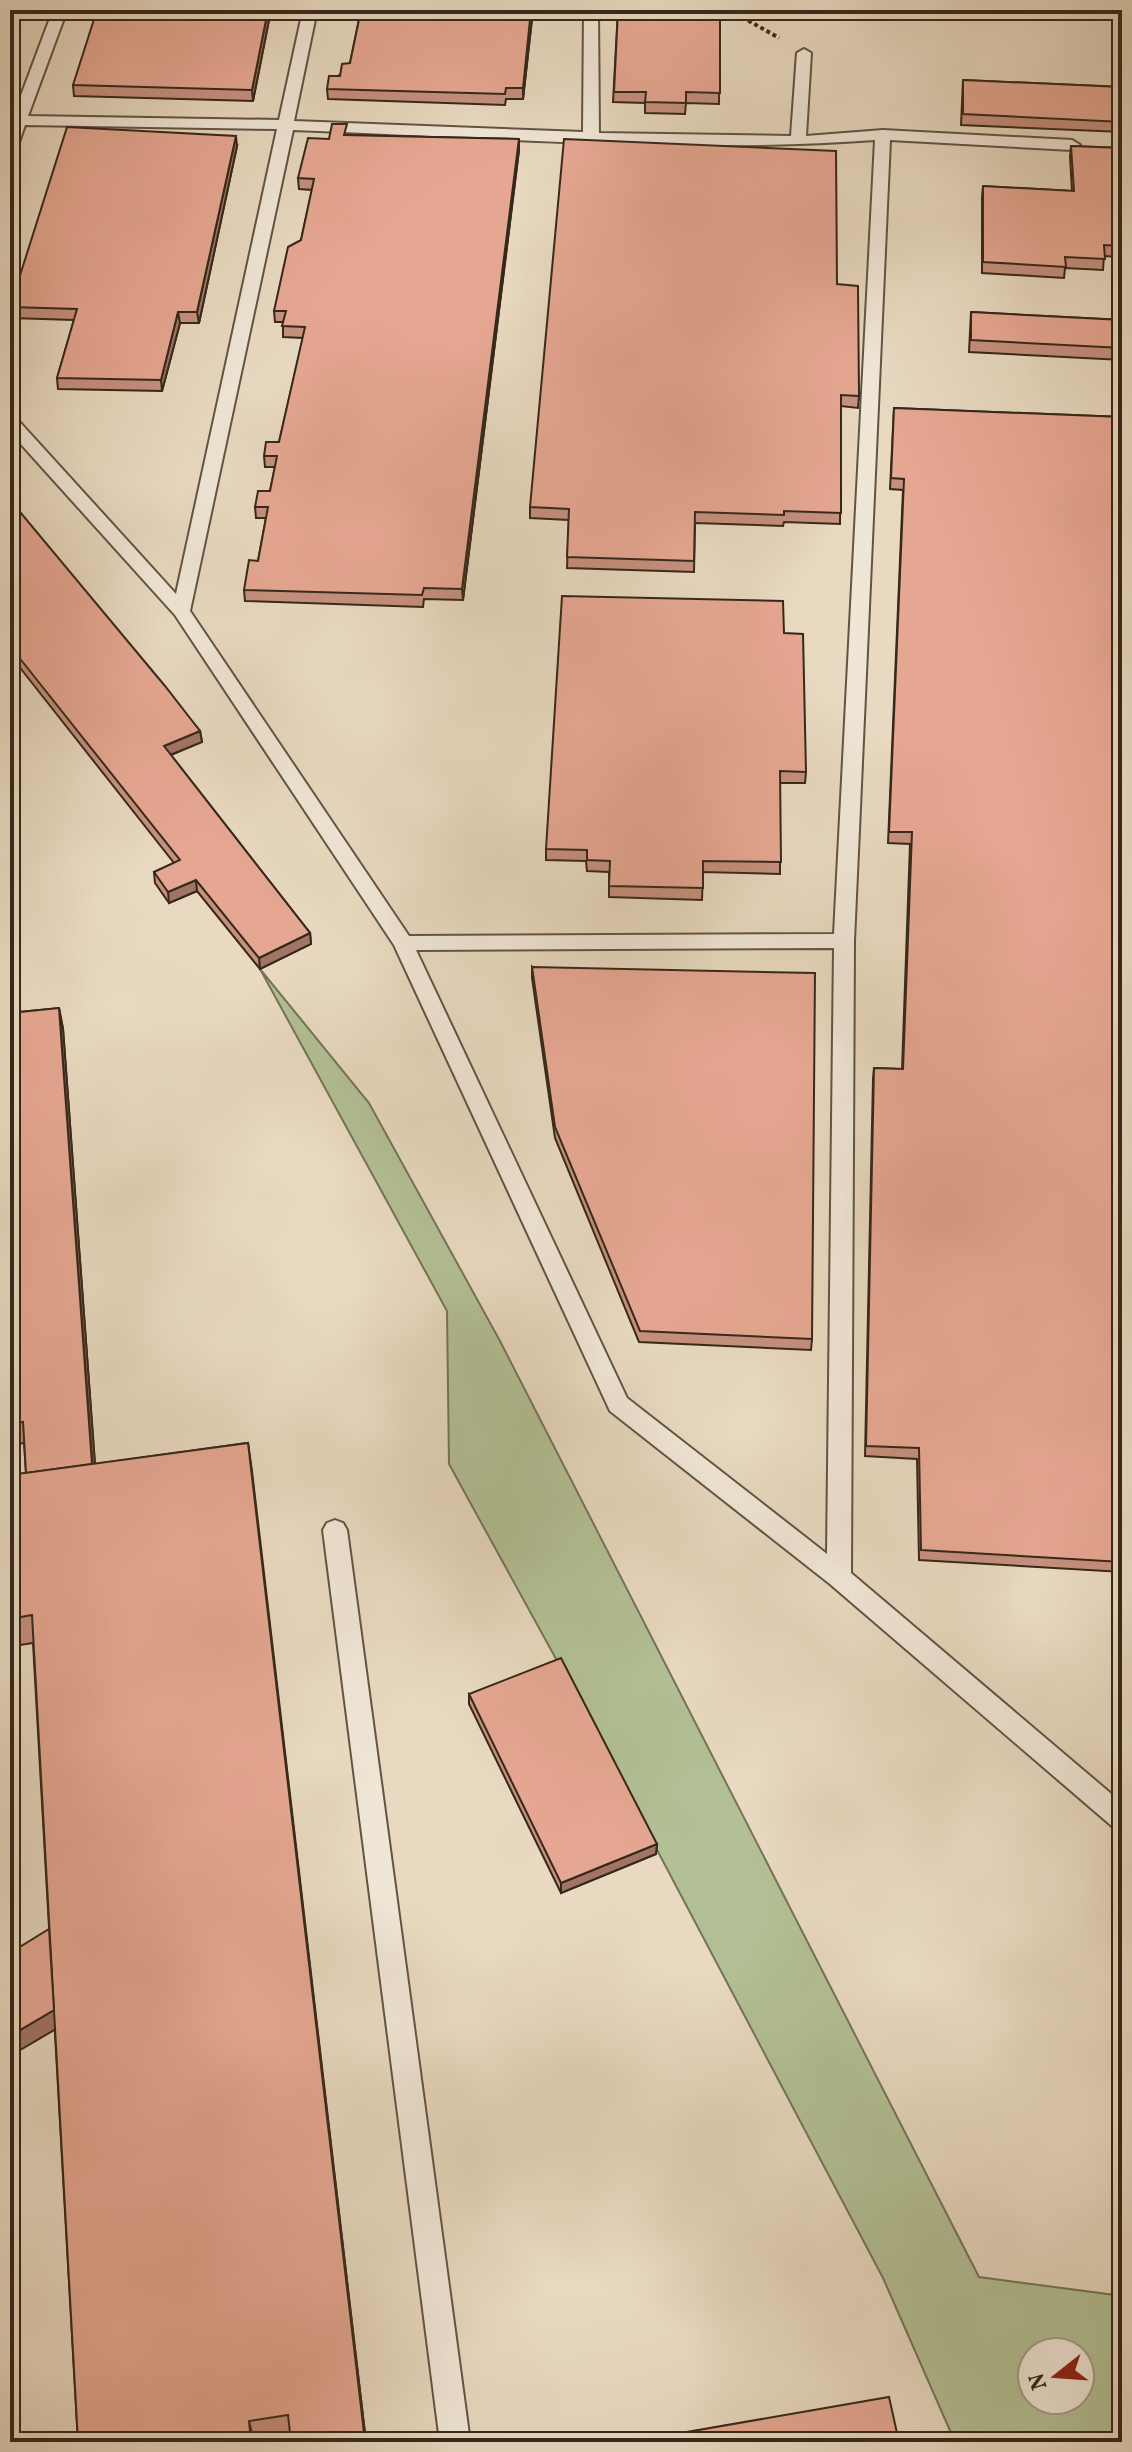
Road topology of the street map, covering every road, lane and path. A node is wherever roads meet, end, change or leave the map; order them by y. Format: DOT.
graph roads {
  1 [pos="60,10"];
  2 [pos="310,10"];
  3 [pos="591,10"];
  4 [pos="730,10"];
  5 [pos="804,53"];
  6 [pos="20,120"];
  7 [pos="286,125"];
  8 [pos="883,135"];
  9 [pos="591,137"];
  10 [pos="798,141"];
  11 [pos="10,145"];
  12 [pos="1072,145"];
  13 [pos="10,422"];
  14 [pos="181,611"];
  15 [pos="844,941"];
  16 [pos="403,943"];
  17 [pos="335,1530"];
  18 [pos="839,1577"];
  19 [pos="1122,1819"];
  20 [pos="455,2442"];
  1 -- 6 [label="lane"];
  2 -- 7 [label="lane"];
  3 -- 9 [label="lane"];
  4 -- 5 [label="path"];
  5 -- 10 [label="lane"];
  6 -- 7 [label="lane"];
  6 -- 11 [label="lane"];
  7 -- 9 [label="lane"];
  7 -- 14 [label="lane"];
  8 -- 10 [label="lane"];
  8 -- 12 [label="lane"];
  8 -- 15 [label="lane"];
  9 -- 10 [label="lane"];
  13 -- 14 [label="lane"];
  14 -- 16 [label="lane"];
  15 -- 16 [label="lane"];
  15 -- 18 [label="lane"];
  16 -- 18 [label="lane"];
  17 -- 20 [label="lane"];
  18 -- 19 [label="lane"];
}
